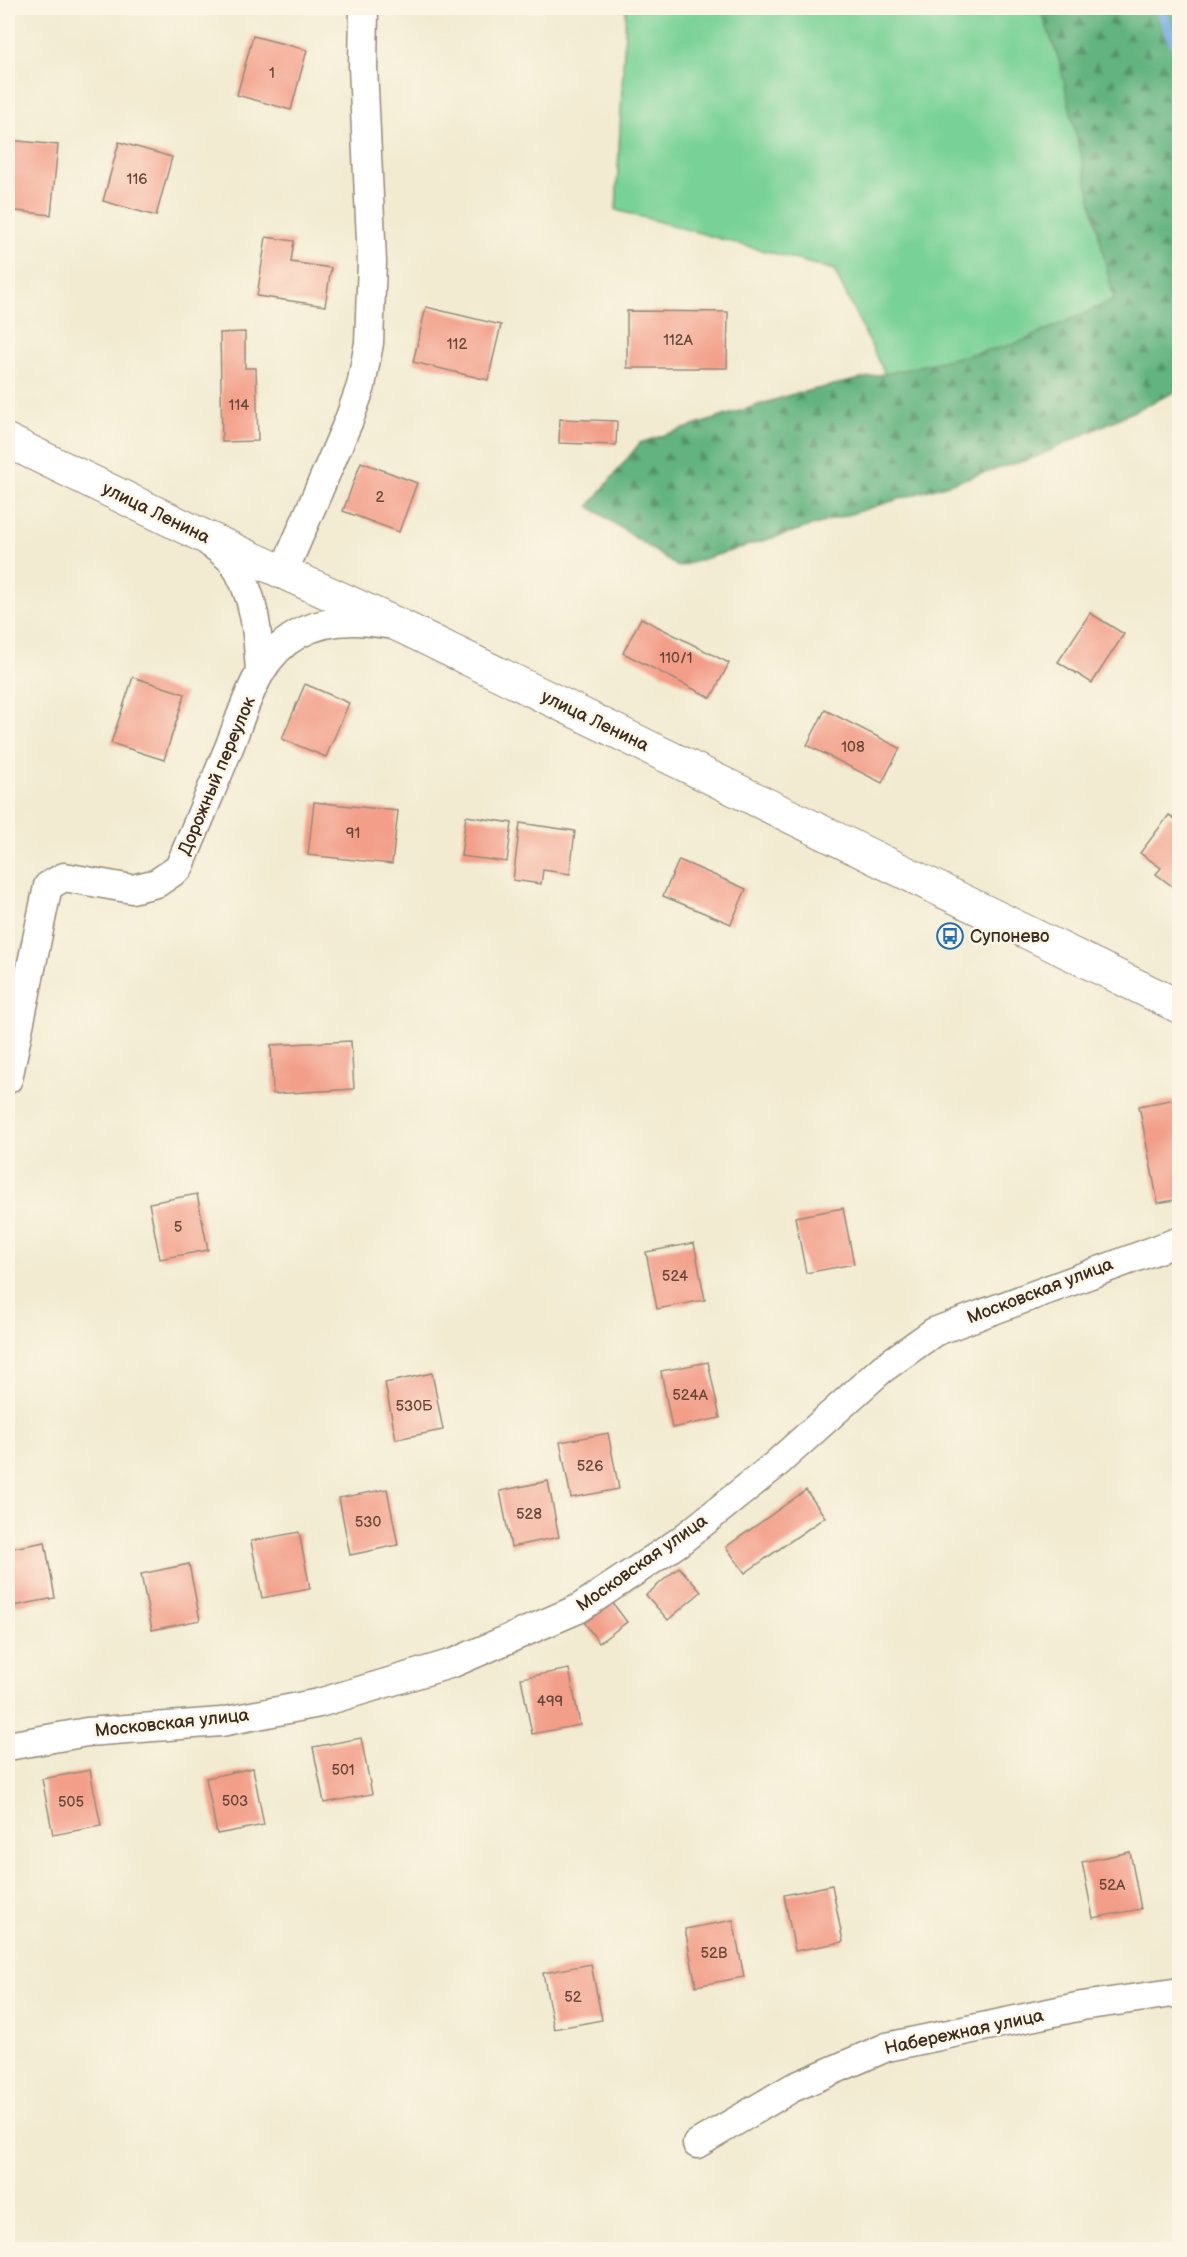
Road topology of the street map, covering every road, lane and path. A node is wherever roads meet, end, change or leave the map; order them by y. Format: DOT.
graph roads {
  1 [pos="364,8"];
  2 [pos="8,441"];
  3 [pos="201,535"];
  4 [pos="283,573"];
  5 [pos="405,628"];
  6 [pos="260,673"];
  7 [pos="1179,1007"];
  8 [pos="8,1079"];
  9 [pos="1179,1241"];
  10 [pos="8,1746"];
  11 [pos="1179,1992"];
  12 [pos="697,2144"];
  1 -- 4 [label="street"];
  2 -- 3 [label="main road, улица Ленина"];
  3 -- 4 [label="main road, улица Ленина"];
  3 -- 6 [label="street"];
  4 -- 5 [label="main road, улица Ленина"];
  5 -- 6 [label="street"];
  5 -- 7 [label="main road, улица Ленина"];
  6 -- 8 [label="street, Дорожный переулок"];
  9 -- 10 [label="street, Московская улица"];
  11 -- 12 [label="street, Набережная улица"];
}
